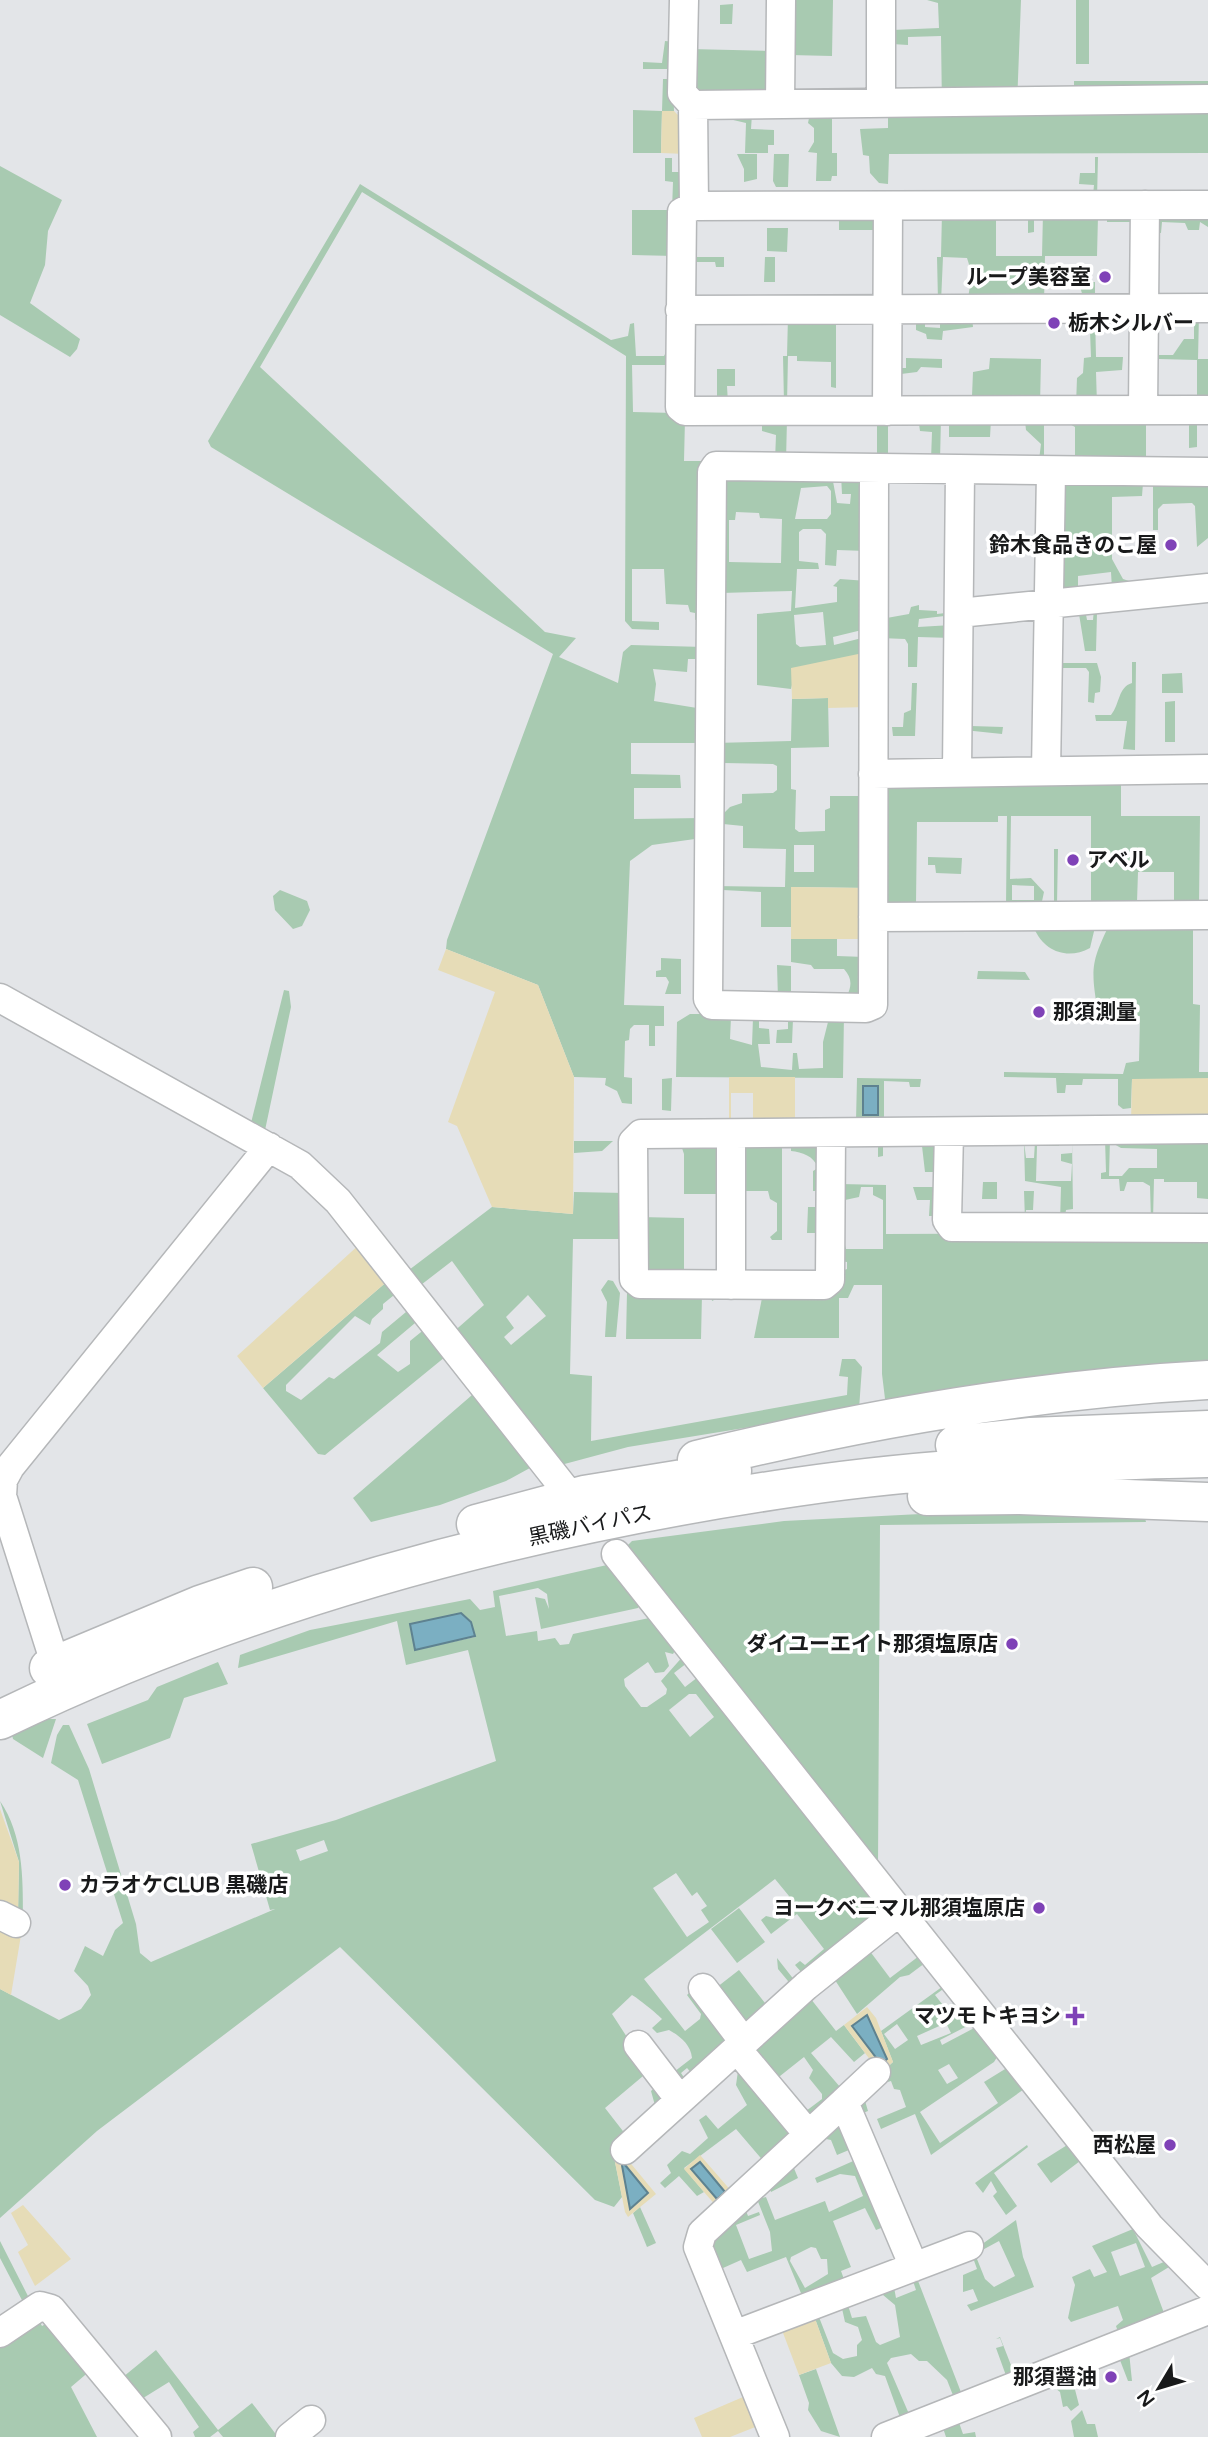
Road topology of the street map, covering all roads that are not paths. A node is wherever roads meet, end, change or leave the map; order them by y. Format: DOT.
graph roads {
  1 [pos="684,0"];
  2 [pos="781,0"];
  3 [pos="881,0"];
  4 [pos="1208,99"];
  5 [pos="780,103"];
  6 [pos="881,103"];
  7 [pos="694,105"];
  8 [pos="1144,205"];
  9 [pos="1208,205"];
  10 [pos="694,206"];
  11 [pos="888,206"];
  12 [pos="1144,307"];
  13 [pos="1208,308"];
  14 [pos="680,310"];
  15 [pos="887,310"];
  16 [pos="1143,410"];
  17 [pos="1208,410"];
  18 [pos="887,411"];
  19 [pos="874,470"];
  20 [pos="960,471"];
  21 [pos="1051,472"];
  22 [pos="1208,472"];
  23 [pos="1208,588"];
  24 [pos="1049,605"];
  25 [pos="960,613"];
  26 [pos="1208,769"];
  27 [pos="1046,771"];
  28 [pos="957,772"];
  29 [pos="873,774"];
  30 [pos="1208,915"];
  31 [pos="873,917"];
  32 [pos="0,998"];
  33 [pos="1208,1129"];
  34 [pos="948,1132"];
  35 [pos="831,1133"];
  36 [pos="731,1134"];
  37 [pos="269,1147"];
  38 [pos="1208,1228"];
  39 [pos="731,1285"];
  40 [pos="1208,1380"];
  41 [pos="1208,1430"];
  42 [pos="1208,1458"];
  43 [pos="578,1496"];
  44 [pos="1208,1502"];
  45 [pos="638,1515"];
  46 [pos="616,1554"];
  47 [pos="59,1677"];
  48 [pos="0,1692"];
  49 [pos="0,1720"];
  50 [pos="900,1911"];
  51 [pos="703,1988"];
  52 [pos="638,2045"];
  53 [pos="740,2046"];
  54 [pos="876,2073"];
  55 [pos="680,2100"];
  56 [pos="844,2102"];
  57 [pos="808,2134"];
  58 [pos="625,2150"];
  59 [pos="969,2246"];
  60 [pos="914,2267"];
  61 [pos="1208,2286"];
  62 [pos="1208,2310"];
  63 [pos="0,2333"];
  64 [pos="734,2335"];
  65 [pos="157,2437"];
  66 [pos="775,2437"];
  67 [pos="886,2437"];
  1 -- 7 [label="street"];
  2 -- 5 [label="street"];
  3 -- 6 [label="street"];
  4 -- 6 [label="street"];
  5 -- 6 [label="street"];
  5 -- 7 [label="street"];
  7 -- 10 [label="street"];
  8 -- 9 [label="street"];
  8 -- 11 [label="street"];
  8 -- 12 [label="street"];
  10 -- 11 [label="street"];
  10 -- 14 [label="street"];
  11 -- 15 [label="street"];
  12 -- 13 [label="street"];
  12 -- 15 [label="street"];
  12 -- 16 [label="street"];
  14 -- 15 [label="street"];
  14 -- 18 [label="street"];
  15 -- 18 [label="street"];
  16 -- 17 [label="street"];
  16 -- 18 [label="street"];
  19 -- 20 [label="street"];
  19 -- 29 [label="street"];
  19 -- 31 [label="street"];
  20 -- 21 [label="street"];
  20 -- 25 [label="street"];
  21 -- 22 [label="street"];
  21 -- 24 [label="street"];
  23 -- 24 [label="street"];
  24 -- 25 [label="street"];
  24 -- 27 [label="street"];
  25 -- 28 [label="street"];
  26 -- 27 [label="street"];
  27 -- 28 [label="street"];
  28 -- 29 [label="street"];
  29 -- 31 [label="street"];
  30 -- 31 [label="street"];
  32 -- 37 [label="street"];
  33 -- 34 [label="street"];
  34 -- 35 [label="street"];
  34 -- 38 [label="street"];
  35 -- 36 [label="street"];
  35 -- 39 [label="street"];
  36 -- 39 [label="street"];
  36 -- 39 [label="street"];
  37 -- 43 [label="street"];
  37 -- 47 [label="street"];
  40 -- 43 [label="highway"];
  41 -- 43 [label="highway, 黒磯バイパス"];
  42 -- 45 [label="highway, 黒磯バイパス"];
  43 -- 47 [label="highway, 黒磯バイパス"];
  44 -- 45 [label="highway"];
  45 -- 47 [label="highway, 黒磯バイパス"];
  46 -- 50 [label="street"];
  47 -- 48 [label="highway, 黒磯バイパス"];
  47 -- 49 [label="highway, 黒磯バイパス"];
  50 -- 53 [label="street"];
  50 -- 61 [label="street"];
  51 -- 53 [label="street"];
  52 -- 55 [label="street"];
  53 -- 55 [label="street"];
  53 -- 57 [label="street"];
  54 -- 56 [label="street"];
  55 -- 58 [label="street"];
  56 -- 57 [label="street"];
  56 -- 60 [label="street"];
  57 -- 64 [label="street"];
  59 -- 60 [label="street"];
  60 -- 64 [label="street"];
  62 -- 67 [label="street"];
  63 -- 65 [label="street"];
  64 -- 66 [label="street"];
}
